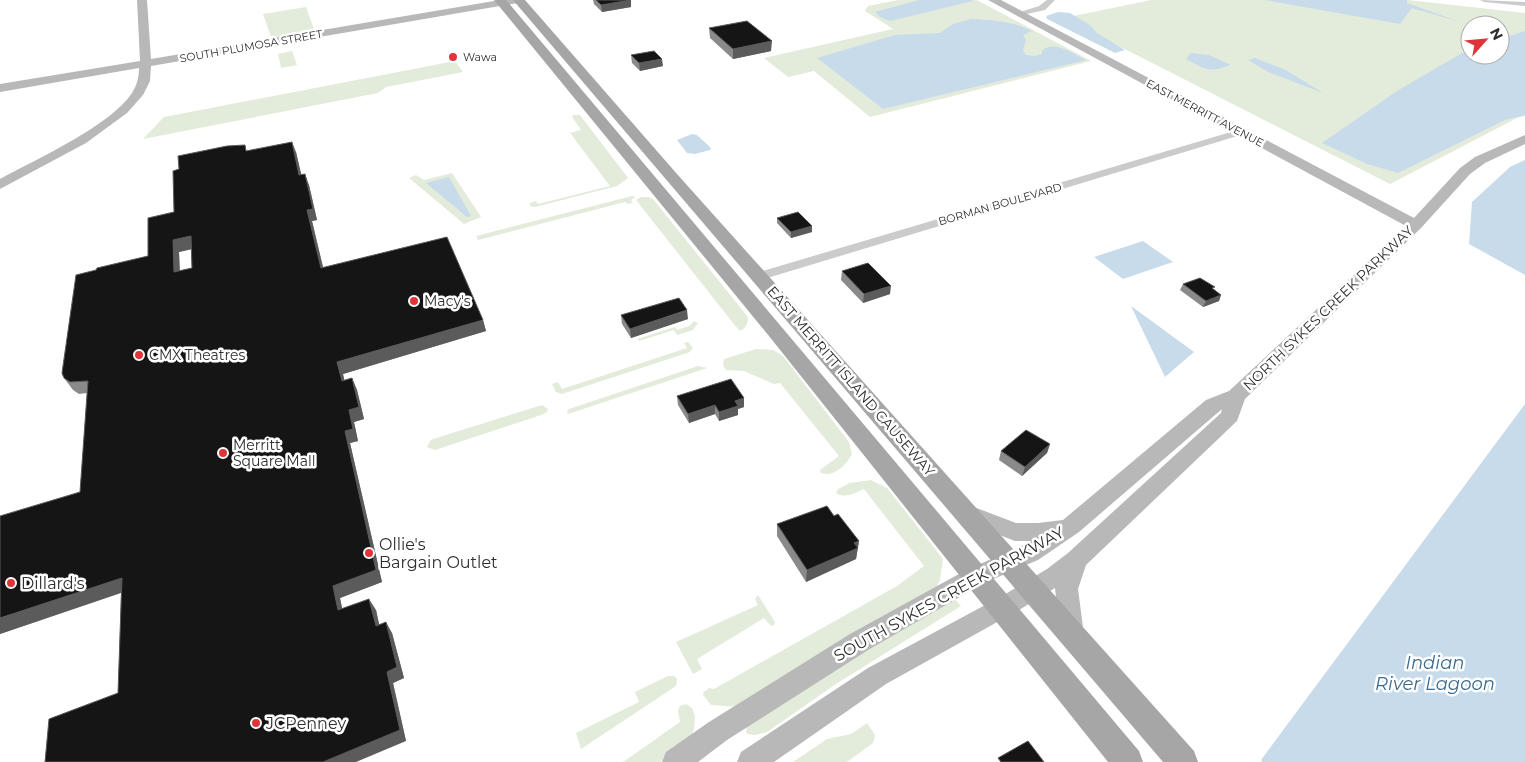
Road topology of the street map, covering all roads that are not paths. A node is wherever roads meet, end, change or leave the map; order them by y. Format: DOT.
graph roads {
  1 [pos="142,0"];
  2 [pos="993,0"];
  3 [pos="1051,0"];
  4 [pos="1484,0"];
  5 [pos="510,1"];
  6 [pos="1525,4"];
  7 [pos="1018,14"];
  8 [pos="144,64"];
  9 [pos="568,70"];
  10 [pos="0,88"];
  11 [pos="1241,132"];
  12 [pos="1525,139"];
  13 [pos="0,185"];
  14 [pos="1365,198"];
  15 [pos="1436,202"];
  16 [pos="1416,225"];
  17 [pos="1395,244"];
  18 [pos="708,250"];
  19 [pos="760,276"];
  20 [pos="776,331"];
  21 [pos="855,388"];
  22 [pos="1236,396"];
  23 [pos="966,513"];
  24 [pos="1071,526"];
  25 [pos="1076,560"];
  26 [pos="1008,562"];
  27 [pos="976,576"];
  28 [pos="1032,589"];
  29 [pos="1001,608"];
  30 [pos="1072,635"];
  31 [pos="676,762"];
  32 [pos="751,762"];
  33 [pos="1128,762"];
  34 [pos="1183,762"];
  1 -- 8 [label="street"];
  2 -- 7 [label="street, EAST MERRITT AVENUE"];
  3 -- 7 [label="street"];
  4 -- 6 [label="street"];
  5 -- 8 [label="street, SOUTH PLUMOSA STREET"];
  5 -- 9 [label="main road, EAST MERRITT ISLAND CAUSEWAY"];
  5 -- 9 [label="main road, EAST MERRITT ISLAND CAUSEWAY"];
  7 -- 11 [label="street, EAST MERRITT AVENUE"];
  8 -- 10 [label="street, SOUTH PLUMOSA STREET"];
  8 -- 13 [label="street"];
  9 -- 18 [label="main road, EAST MERRITT ISLAND CAUSEWAY"];
  9 -- 19 [label="main road, EAST MERRITT ISLAND CAUSEWAY"];
  11 -- 14 [label="street, EAST MERRITT AVENUE"];
  11 -- 19 [label="street, BORMAN BOULEVARD"];
  12 -- 15 [label="street, NORTH SYKES CREEK PARKWAY"];
  14 -- 15 [label="street"];
  14 -- 16 [label="street, EAST MERRITT AVENUE"];
  14 -- 17 [label="street"];
  15 -- 16 [label="street, NORTH SYKES CREEK PARKWAY"];
  16 -- 17 [label="street, NORTH SYKES CREEK PARKWAY"];
  17 -- 22 [label="street, NORTH SYKES CREEK PARKWAY"];
  18 -- 19 [label="main road"];
  18 -- 20 [label="main road, EAST MERRITT ISLAND CAUSEWAY"];
  19 -- 21 [label="main road, EAST MERRITT ISLAND CAUSEWAY"];
  20 -- 21 [label="main road"];
  20 -- 27 [label="main road, EAST MERRITT ISLAND CAUSEWAY"];
  21 -- 23 [label="main road, EAST MERRITT ISLAND CAUSEWAY"];
  22 -- 24 [label="street, SOUTH SYKES CREEK PARKWAY"];
  22 -- 25 [label="street, NORTH SYKES CREEK PARKWAY"];
  23 -- 24 [label="street"];
  23 -- 26 [label="main road, EAST MERRITT ISLAND CAUSEWAY"];
  24 -- 26 [label="street, SOUTH SYKES CREEK PARKWAY"];
  25 -- 28 [label="street, NORTH SYKES CREEK PARKWAY"];
  25 -- 30 [label="street"];
  26 -- 27 [label="street, SOUTH SYKES CREEK PARKWAY"];
  26 -- 28 [label="main road, EAST MERRITT ISLAND CAUSEWAY"];
  27 -- 29 [label="main road, EAST MERRITT ISLAND CAUSEWAY"];
  27 -- 31 [label="street, SOUTH SYKES CREEK PARKWAY"];
  28 -- 29 [label="street"];
  28 -- 30 [label="main road, EAST MERRITT ISLAND CAUSEWAY"];
  29 -- 32 [label="street"];
  29 -- 33 [label="main road, EAST MERRITT ISLAND CAUSEWAY"];
  30 -- 34 [label="main road, EAST MERRITT ISLAND CAUSEWAY"];
}
